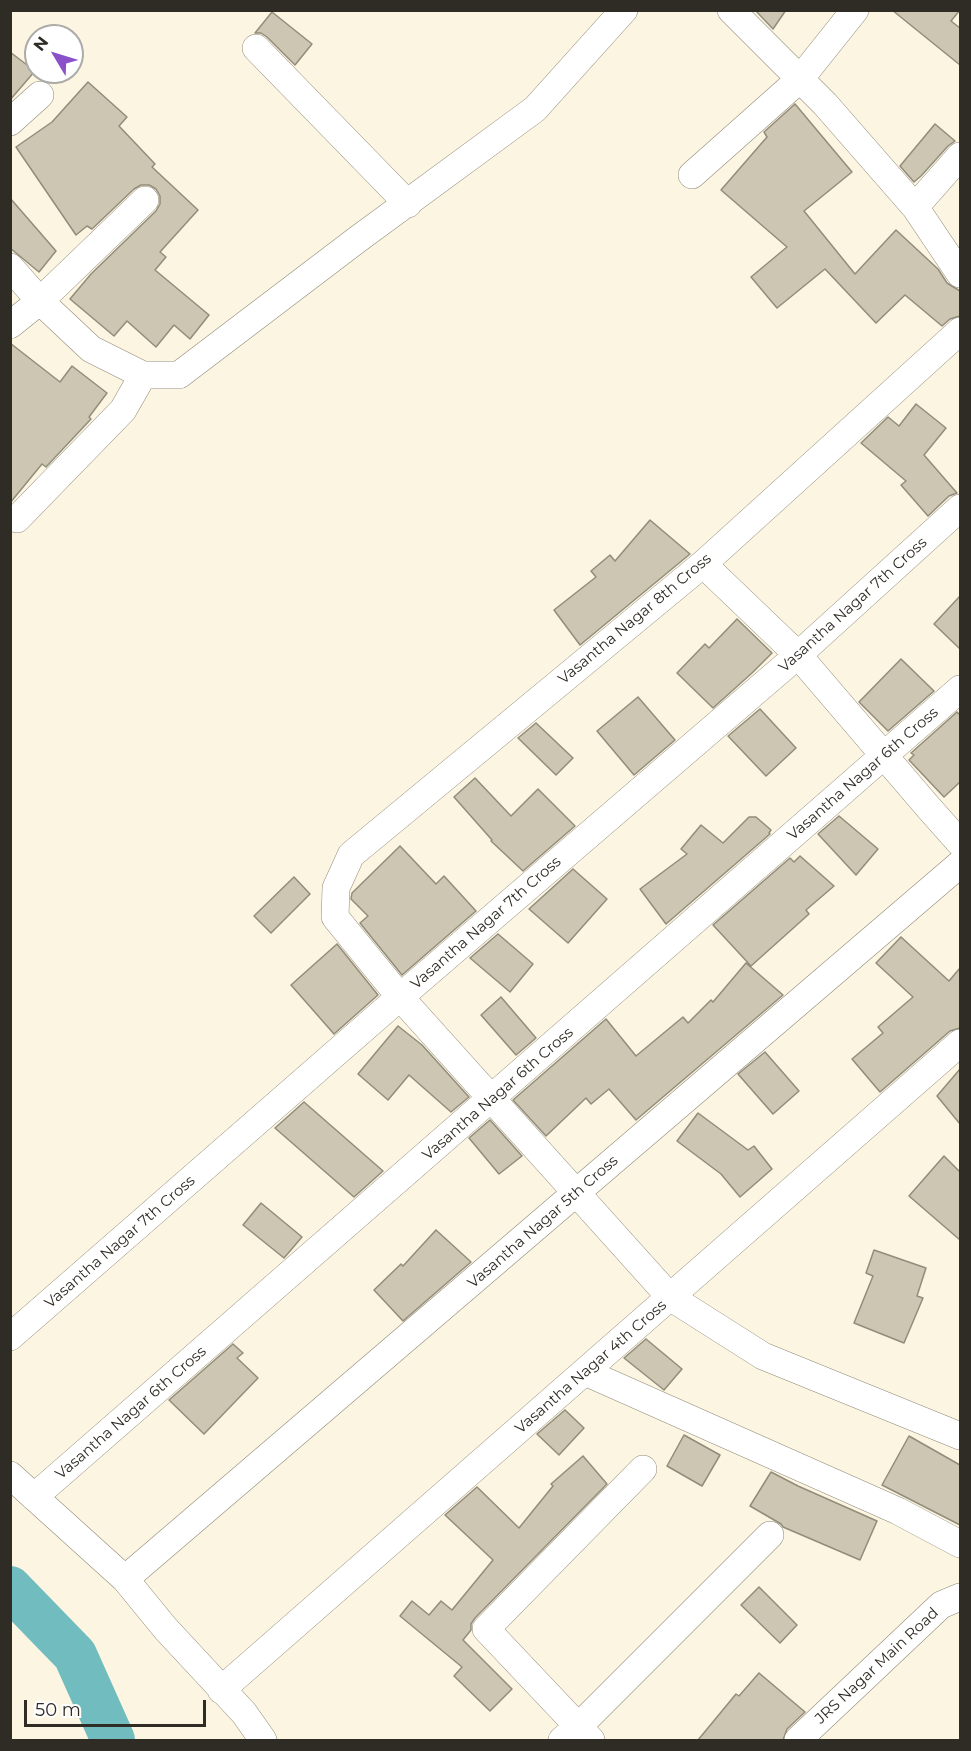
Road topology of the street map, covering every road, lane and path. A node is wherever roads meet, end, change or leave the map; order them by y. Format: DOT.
graph roads {
  1 [pos="731,10"];
  2 [pos="855,10"];
  3 [pos="618,13"];
  4 [pos="256,48"];
  5 [pos="800,79"];
  6 [pos="40,95"];
  7 [pos="10,122"];
  8 [pos="960,156"];
  9 [pos="692,175"];
  10 [pos="145,200"];
  11 [pos="408,204"];
  12 [pos="915,207"];
  13 [pos="10,267"];
  14 [pos="960,274"];
  15 [pos="40,301"];
  16 [pos="10,325"];
  17 [pos="960,330"];
  18 [pos="142,375"];
  19 [pos="960,508"];
  20 [pos="17,519"];
  21 [pos="704,564"];
  22 [pos="798,655"];
  23 [pos="960,689"];
  24 [pos="884,754"];
  25 [pos="960,843"];
  26 [pos="960,864"];
  27 [pos="400,997"];
  28 [pos="960,1043"];
  29 [pos="492,1099"];
  30 [pos="577,1194"];
  31 [pos="670,1297"];
  32 [pos="10,1337"];
  33 [pos="585,1372"];
  34 [pos="960,1436"];
  35 [pos="643,1469"];
  36 [pos="10,1474"];
  37 [pos="34,1497"];
  38 [pos="770,1535"];
  39 [pos="960,1544"];
  40 [pos="125,1579"];
  41 [pos="960,1597"];
  42 [pos="221,1690"];
  43 [pos="577,1736"];
  44 [pos="263,1740"];
  45 [pos="798,1740"];
  1 -- 5 [label="street"];
  2 -- 5 [label="street"];
  3 -- 11 [label="street"];
  4 -- 11 [label="street"];
  5 -- 9 [label="street"];
  5 -- 12 [label="street"];
  6 -- 7 [label="street"];
  8 -- 12 [label="street"];
  10 -- 15 [label="street"];
  11 -- 18 [label="street"];
  12 -- 14 [label="street"];
  13 -- 15 [label="street"];
  15 -- 16 [label="street"];
  15 -- 18 [label="street"];
  17 -- 21 [label="street, Vasantha Nagar 8th Cross"];
  18 -- 20 [label="street"];
  19 -- 22 [label="street, Vasantha Nagar 7th Cross"];
  21 -- 22 [label="street"];
  21 -- 27 [label="street, Vasantha Nagar 8th Cross"];
  22 -- 24 [label="street"];
  22 -- 27 [label="street, Vasantha Nagar 7th Cross"];
  23 -- 24 [label="street, Vasantha Nagar 6th Cross"];
  24 -- 25 [label="street"];
  24 -- 29 [label="street, Vasantha Nagar 6th Cross"];
  26 -- 30 [label="street, Vasantha Nagar 5th Cross"];
  27 -- 29 [label="street"];
  27 -- 32 [label="street, Vasantha Nagar 7th Cross"];
  28 -- 31 [label="street, Vasantha Nagar 4th Cross"];
  29 -- 30 [label="street"];
  29 -- 37 [label="street, Vasantha Nagar 6th Cross"];
  30 -- 31 [label="street"];
  30 -- 40 [label="street, Vasantha Nagar 5th Cross"];
  31 -- 33 [label="street, Vasantha Nagar 4th Cross"];
  31 -- 34 [label="street"];
  33 -- 39 [label="street"];
  33 -- 42 [label="street, Vasantha Nagar 4th Cross"];
  35 -- 43 [label="street"];
  36 -- 37 [label="street"];
  37 -- 40 [label="street"];
  38 -- 43 [label="street"];
  40 -- 42 [label="street"];
  41 -- 45 [label="street, JRS Nagar Main Road"];
  42 -- 44 [label="street"];
}
